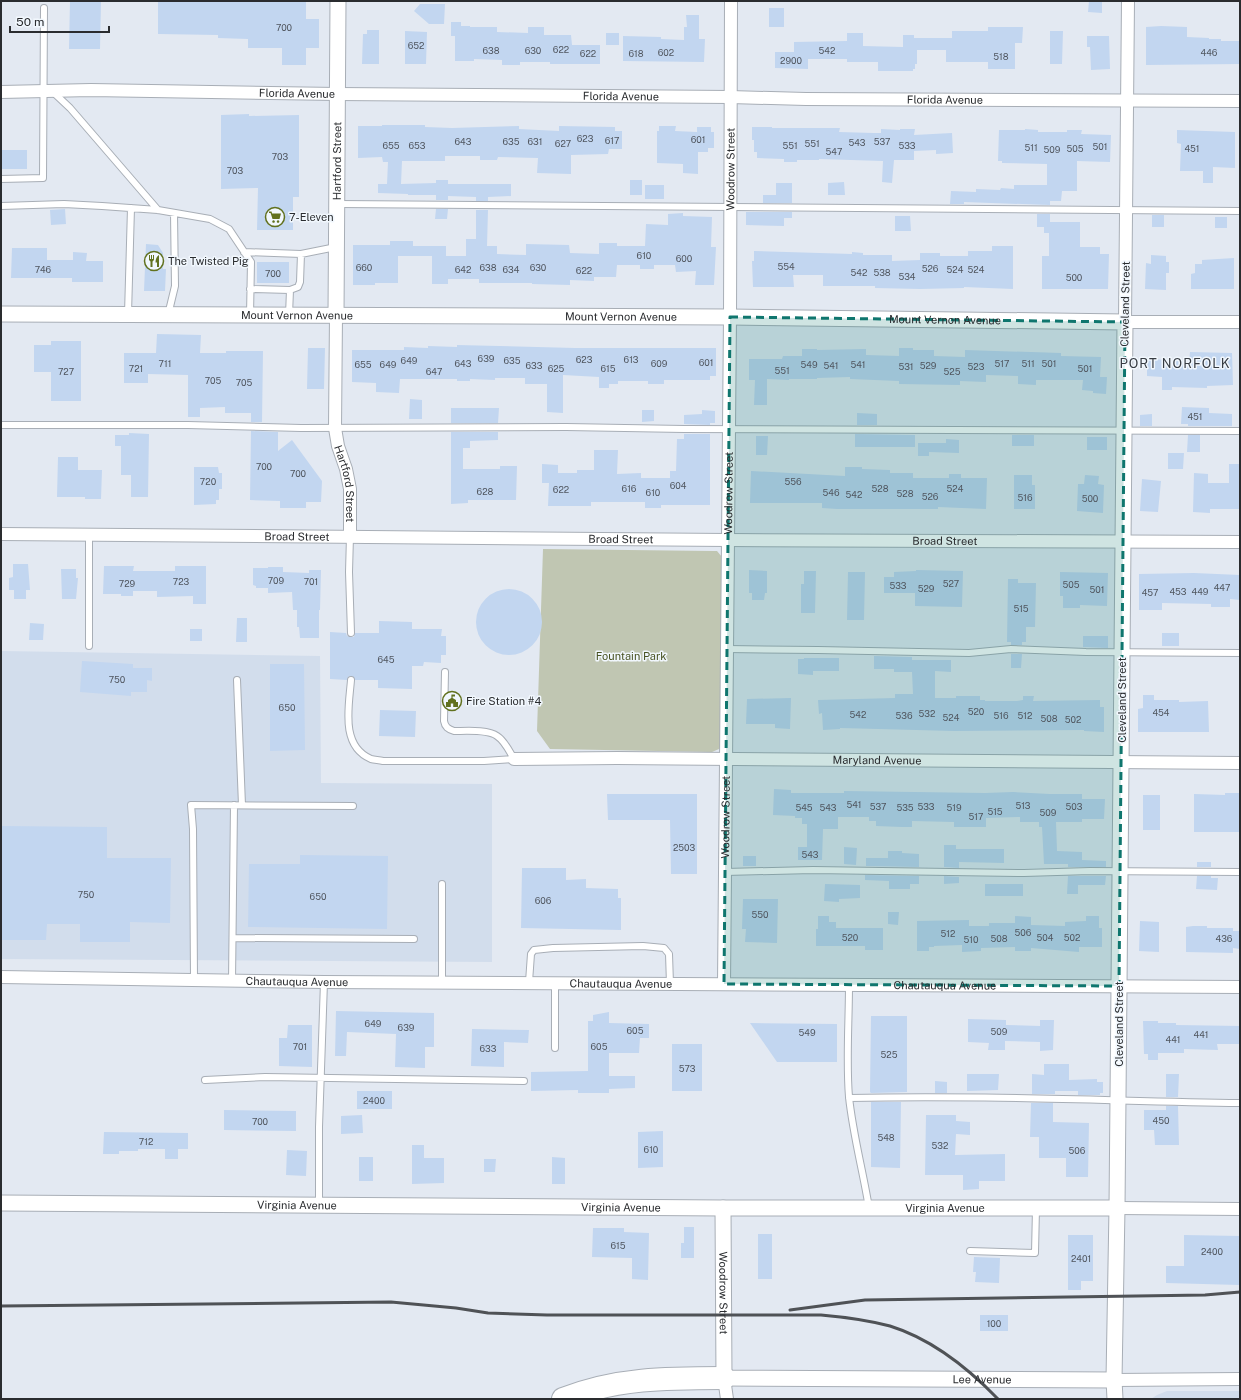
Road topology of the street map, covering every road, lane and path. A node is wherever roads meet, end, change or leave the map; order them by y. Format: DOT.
graph roads {
  1 [pos="338,1"];
  2 [pos="731,1"];
  3 [pos="1128,1"];
  4 [pos="44,8"];
  5 [pos="48,91"];
  6 [pos="1,92"];
  7 [pos="337,94"];
  8 [pos="730,97"];
  9 [pos="1127,101"];
  10 [pos="1240,101"];
  11 [pos="1,178"];
  12 [pos="336,204"];
  13 [pos="1,206"];
  14 [pos="730,206"];
  15 [pos="131,208"];
  16 [pos="158,210"];
  17 [pos="1126,210"];
  18 [pos="1240,211"];
  19 [pos="174,213"];
  20 [pos="336,247"];
  21 [pos="244,252"];
  22 [pos="301,254"];
  23 [pos="250,289"];
  24 [pos="290,290"];
  25 [pos="1,314"];
  26 [pos="128,314"];
  27 [pos="168,314"];
  28 [pos="250,315"];
  29 [pos="289,315"];
  30 [pos="336,315"];
  31 [pos="730,317"];
  32 [pos="1125,322"];
  33 [pos="1240,322"];
  34 [pos="1,425"];
  35 [pos="335,428"];
  36 [pos="729,429"];
  37 [pos="1124,431"];
  38 [pos="1240,431"];
  39 [pos="1,534"];
  40 [pos="89,534"];
  41 [pos="350,536"];
  42 [pos="728,540"];
  43 [pos="1123,540"];
  44 [pos="1240,542"];
  45 [pos="351,633"];
  46 [pos="89,646"];
  47 [pos="727,649"];
  48 [pos="1122,652"];
  49 [pos="1240,653"];
  50 [pos="445,672"];
  51 [pos="237,680"];
  52 [pos="350,680"];
  53 [pos="514,759"];
  54 [pos="726,759"];
  55 [pos="1121,762"];
  56 [pos="1240,763"];
  57 [pos="234,805"];
  58 [pos="242,805"];
  59 [pos="353,806"];
  60 [pos="1120,871"];
  61 [pos="725,872"];
  62 [pos="1240,872"];
  63 [pos="442,884"];
  64 [pos="233,938"];
  65 [pos="414,940"];
  66 [pos="1,978"];
  67 [pos="194,980"];
  68 [pos="232,981"];
  69 [pos="324,982"];
  70 [pos="442,982"];
  71 [pos="529,982"];
  72 [pos="555,982"];
  73 [pos="670,984"];
  74 [pos="724,984"];
  75 [pos="849,985"];
  76 [pos="1119,986"];
  77 [pos="1240,987"];
  78 [pos="555,1048"];
  79 [pos="320,1077"];
  80 [pos="206,1080"];
  81 [pos="524,1081"];
  82 [pos="849,1098"];
  83 [pos="1118,1100"];
  84 [pos="1240,1103"];
  85 [pos="1,1203"];
  86 [pos="319,1206"];
  87 [pos="723,1208"];
  88 [pos="869,1208"];
  89 [pos="1036,1208"];
  90 [pos="1118,1208"];
  91 [pos="1240,1210"];
  92 [pos="970,1250"];
  93 [pos="724,1378"];
  94 [pos="1240,1379"];
  95 [pos="1114,1380"];
  96 [pos="563,1399"];
  97 [pos="727,1399"];
  98 [pos="1115,1399"];
  1 -- 7 [label="street, Hartford Street"];
  2 -- 8 [label="street, Woodrow Street"];
  3 -- 9 [label="street, Cleveland Street"];
  4 -- 5 [label="lane"];
  5 -- 6 [label="street, Florida Avenue"];
  5 -- 7 [label="street, Florida Avenue"];
  5 -- 11 [label="lane"];
  5 -- 16 [label="lane"];
  7 -- 8 [label="street, Florida Avenue"];
  7 -- 12 [label="street, Hartford Street"];
  8 -- 9 [label="street, Florida Avenue"];
  8 -- 14 [label="street, Woodrow Street"];
  9 -- 10 [label="street, Florida Avenue"];
  9 -- 17 [label="street, Cleveland Street"];
  12 -- 14 [label="lane"];
  12 -- 20 [label="street, Hartford Street"];
  13 -- 15 [label="lane"];
  14 -- 17 [label="lane"];
  14 -- 31 [label="street, Woodrow Street"];
  15 -- 16 [label="lane"];
  15 -- 26 [label="lane"];
  16 -- 19 [label="lane"];
  17 -- 18 [label="lane"];
  17 -- 32 [label="street, Cleveland Street"];
  19 -- 21 [label="lane"];
  19 -- 27 [label="lane"];
  20 -- 22 [label="lane"];
  20 -- 30 [label="street, Hartford Street"];
  21 -- 22 [label="lane"];
  21 -- 23 [label="lane"];
  22 -- 24 [label="lane"];
  23 -- 24 [label="lane"];
  23 -- 28 [label="lane"];
  24 -- 29 [label="lane"];
  25 -- 26 [label="street, Mount Vernon Avenue"];
  26 -- 27 [label="street, Mount Vernon Avenue"];
  27 -- 28 [label="street, Mount Vernon Avenue"];
  28 -- 29 [label="street, Mount Vernon Avenue"];
  29 -- 30 [label="street, Mount Vernon Avenue"];
  30 -- 31 [label="street, Mount Vernon Avenue"];
  30 -- 35 [label="street, Hartford Street"];
  31 -- 32 [label="street, Mount Vernon Avenue"];
  31 -- 36 [label="street, Woodrow Street"];
  32 -- 33 [label="street, Mount Vernon Avenue"];
  32 -- 37 [label="street, Cleveland Street"];
  34 -- 35 [label="lane"];
  35 -- 36 [label="lane"];
  35 -- 41 [label="street, Hartford Street"];
  36 -- 37 [label="lane"];
  36 -- 42 [label="street, Woodrow Street"];
  37 -- 38 [label="lane"];
  37 -- 43 [label="street, Cleveland Street"];
  39 -- 40 [label="street, Broad Street"];
  40 -- 41 [label="street, Broad Street"];
  40 -- 46 [label="lane"];
  41 -- 42 [label="street, Broad Street"];
  41 -- 45 [label="lane"];
  42 -- 43 [label="street, Broad Street"];
  42 -- 47 [label="street, Woodrow Street"];
  43 -- 44 [label="street, Broad Street"];
  43 -- 48 [label="street, Cleveland Street"];
  47 -- 48 [label="lane"];
  47 -- 54 [label="street, Woodrow Street"];
  48 -- 49 [label="lane"];
  48 -- 55 [label="street, Cleveland Street"];
  50 -- 53 [label="lane"];
  51 -- 58 [label="lane"];
  52 -- 53 [label="lane"];
  53 -- 54 [label="street, Maryland Avenue"];
  54 -- 55 [label="street, Maryland Avenue"];
  54 -- 61 [label="street, Woodrow Street"];
  55 -- 56 [label="street, Maryland Avenue"];
  55 -- 60 [label="street, Cleveland Street"];
  57 -- 58 [label="lane"];
  57 -- 64 [label="lane"];
  57 -- 67 [label="lane"];
  58 -- 59 [label="lane"];
  60 -- 61 [label="lane"];
  60 -- 62 [label="lane"];
  60 -- 76 [label="street, Cleveland Street"];
  61 -- 74 [label="street, Woodrow Street"];
  63 -- 70 [label="lane"];
  64 -- 65 [label="lane"];
  64 -- 68 [label="lane"];
  66 -- 67 [label="street, Chautauqua Avenue"];
  67 -- 68 [label="street, Chautauqua Avenue"];
  68 -- 69 [label="street, Chautauqua Avenue"];
  69 -- 70 [label="street, Chautauqua Avenue"];
  69 -- 79 [label="lane"];
  70 -- 71 [label="street, Chautauqua Avenue"];
  71 -- 72 [label="street, Chautauqua Avenue"];
  71 -- 73 [label="lane"];
  72 -- 73 [label="street, Chautauqua Avenue"];
  72 -- 78 [label="lane"];
  73 -- 74 [label="street, Chautauqua Avenue"];
  74 -- 75 [label="street, Chautauqua Avenue"];
  75 -- 76 [label="street, Chautauqua Avenue"];
  75 -- 82 [label="lane"];
  76 -- 77 [label="street, Chautauqua Avenue"];
  76 -- 83 [label="street, Cleveland Street"];
  79 -- 80 [label="lane"];
  79 -- 81 [label="lane"];
  79 -- 86 [label="lane"];
  82 -- 83 [label="lane"];
  82 -- 88 [label="lane"];
  83 -- 84 [label="lane"];
  83 -- 90 [label="street, Cleveland Street"];
  85 -- 86 [label="street, Virginia Avenue"];
  86 -- 87 [label="street, Virginia Avenue"];
  87 -- 88 [label="street, Virginia Avenue"];
  87 -- 93 [label="street, Woodrow Street"];
  88 -- 89 [label="street, Virginia Avenue"];
  89 -- 90 [label="street, Virginia Avenue"];
  89 -- 92 [label="lane"];
  90 -- 91 [label="street, Virginia Avenue"];
  90 -- 95 [label="street, Cleveland Street"];
  93 -- 95 [label="street, Lee Avenue"];
  93 -- 96 [label="highway"];
  93 -- 97 [label="street"];
  94 -- 95 [label="street, Lee Avenue"];
  95 -- 98 [label="street, Cleveland Street"];
}
